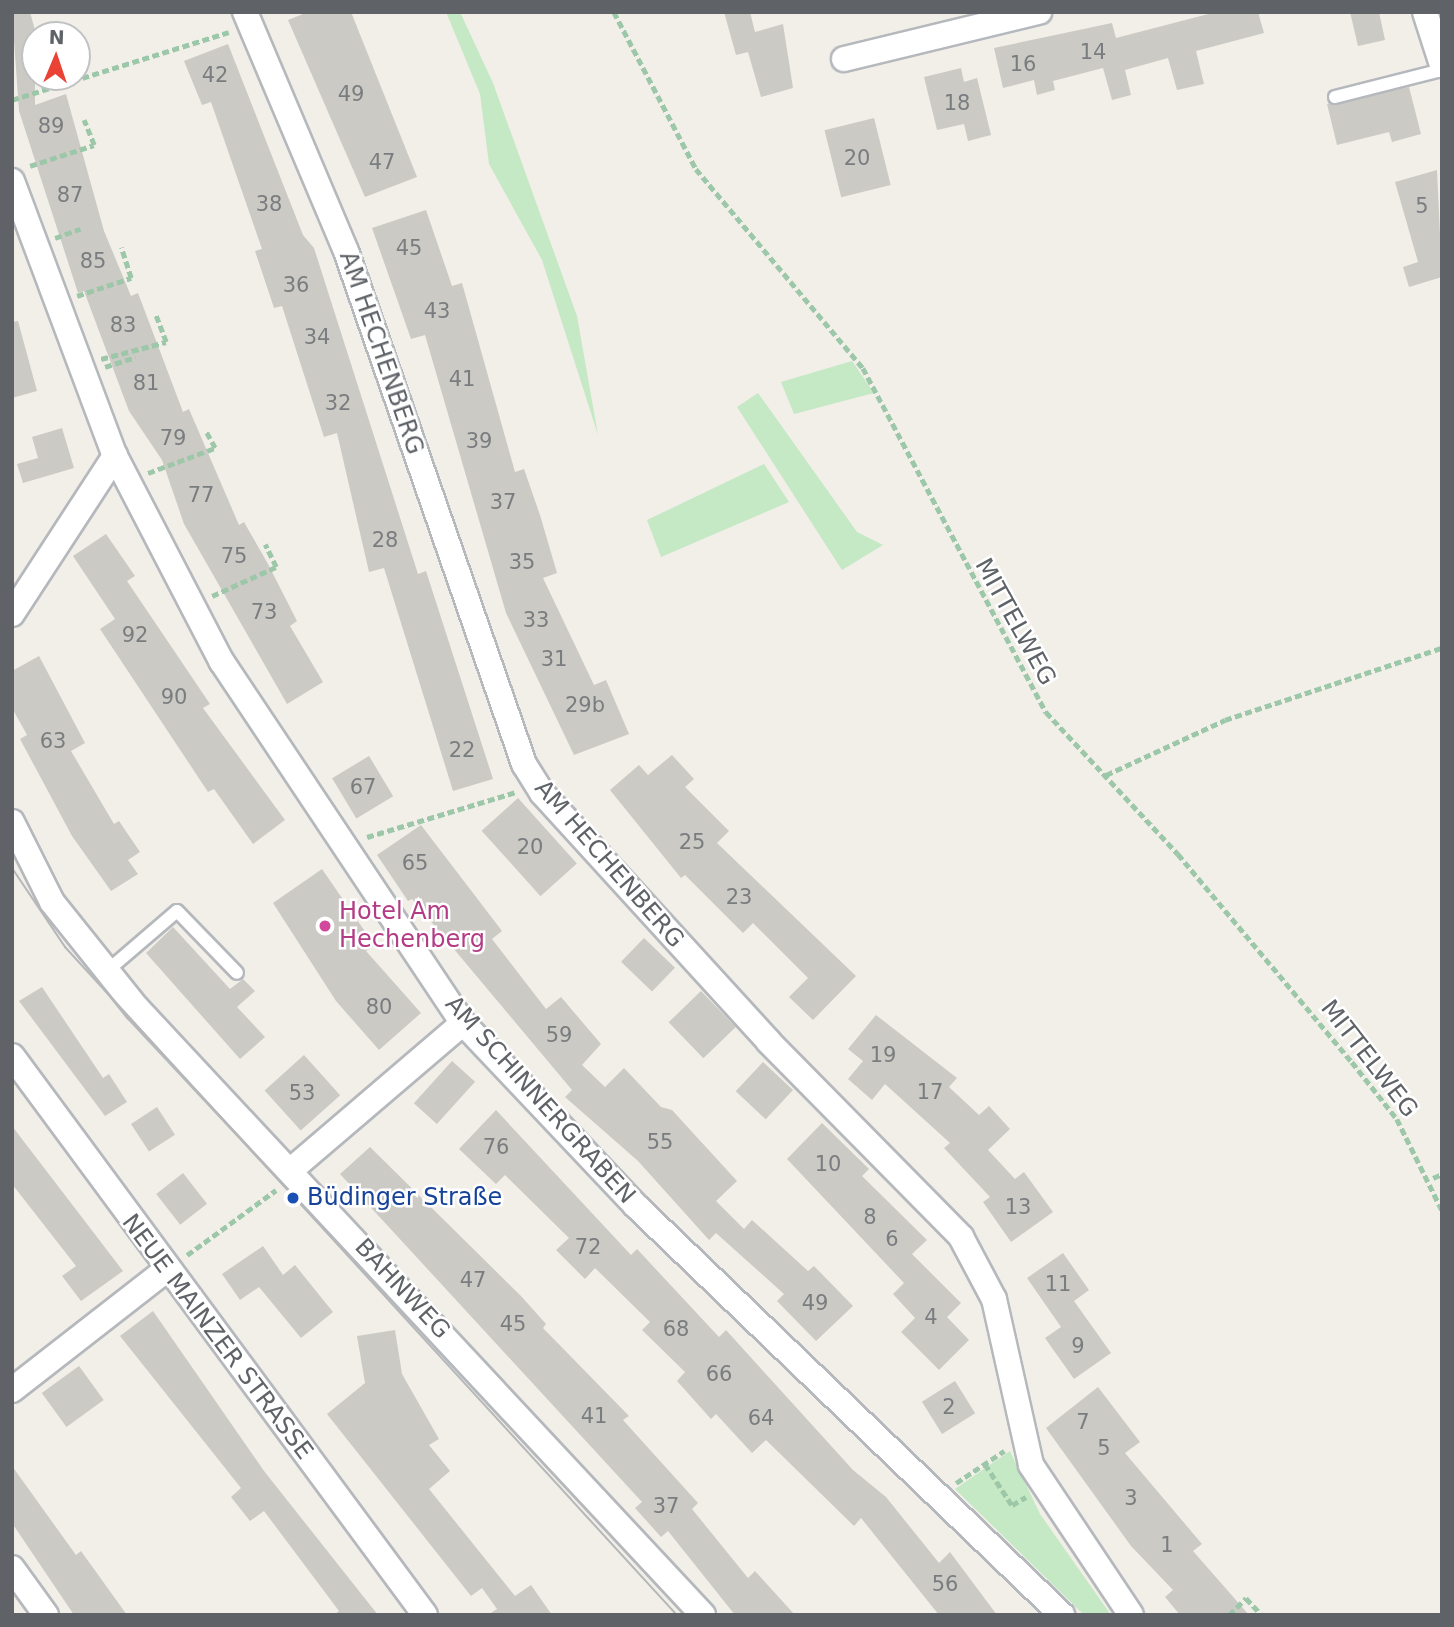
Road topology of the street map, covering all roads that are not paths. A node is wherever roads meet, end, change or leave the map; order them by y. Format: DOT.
graph roads {
  1 [pos="1039,12"];
  2 [pos="1425,12"];
  3 [pos="248,19"];
  4 [pos="844,59"];
  5 [pos="1442,68"];
  6 [pos="1335,97"];
  7 [pos="18,175"];
  8 [pos="116,456"];
  9 [pos="12,614"];
  10 [pos="12,822"];
  11 [pos="107,971"];
  12 [pos="237,973"];
  13 [pos="463,1023"];
  14 [pos="12,1056"];
  15 [pos="291,1170"];
  16 [pos="174,1265"];
  17 [pos="12,1390"];
  18 [pos="12,1568"];
  19 [pos="46,1615"];
  20 [pos="425,1615"];
  21 [pos="703,1615"];
  22 [pos="1062,1615"];
  23 [pos="1131,1615"];
  1 -- 4 [label="street"];
  2 -- 5 [label="street"];
  3 -- 23 [label="street, AM HECHENBERG"];
  5 -- 6 [label="lane"];
  7 -- 8 [label="street, AM SCHINNERGRABEN"];
  8 -- 9 [label="street"];
  8 -- 13 [label="street, AM SCHINNERGRABEN"];
  10 -- 11 [label="street, BAHNWEG"];
  11 -- 12 [label="lane"];
  11 -- 15 [label="street, BAHNWEG"];
  13 -- 15 [label="street"];
  13 -- 22 [label="street, AM SCHINNERGRABEN"];
  14 -- 16 [label="street, NEUE MAINZER STRASSE"];
  15 -- 21 [label="street, BAHNWEG"];
  16 -- 17 [label="street"];
  16 -- 20 [label="street, NEUE MAINZER STRASSE"];
  18 -- 19 [label="street"];
}
